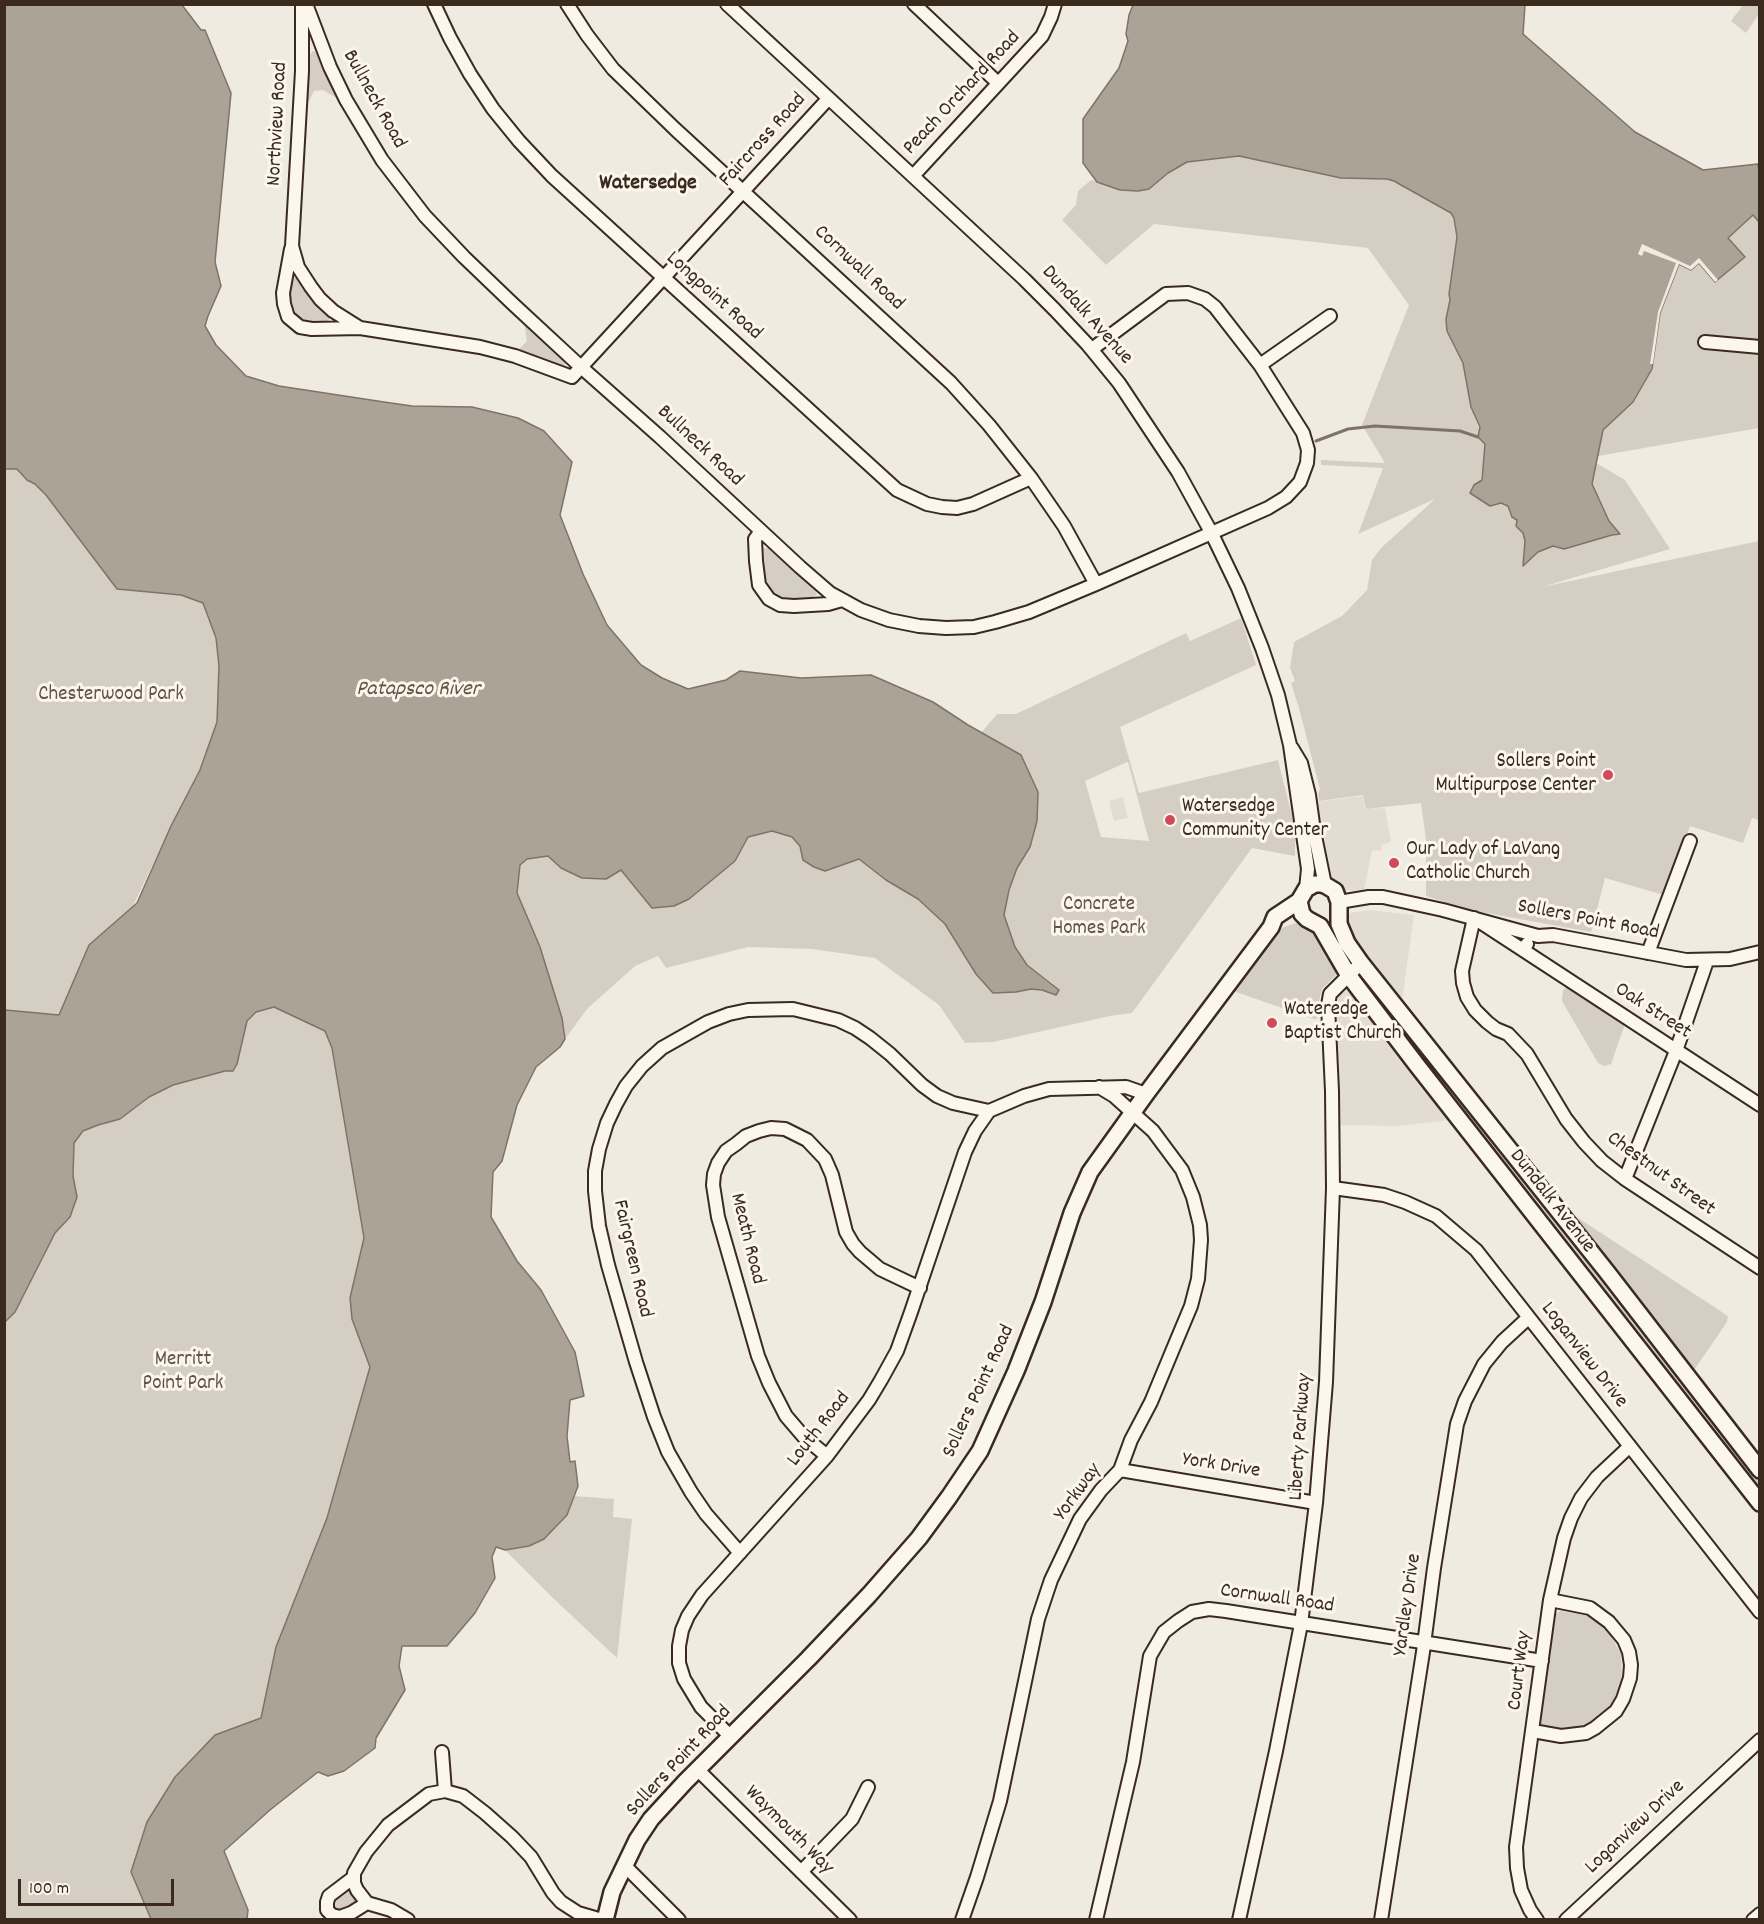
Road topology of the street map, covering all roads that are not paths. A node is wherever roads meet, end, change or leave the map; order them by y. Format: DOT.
graph roads {
  1 [pos="304,4"];
  2 [pos="434,4"];
  3 [pos="567,4"];
  4 [pos="727,4"];
  5 [pos="914,4"];
  6 [pos="1055,4"];
  7 [pos="998,83"];
  8 [pos="828,99"];
  9 [pos="913,176"];
  10 [pos="744,191"];
  11 [pos="292,246"];
  12 [pos="663,278"];
  13 [pos="1330,316"];
  14 [pos="360,328"];
  15 [pos="1705,342"];
  16 [pos="1760,347"];
  17 [pos="1092,350"];
  18 [pos="1260,365"];
  19 [pos="581,367"];
  20 [pos="1031,478"];
  21 [pos="761,531"];
  22 [pos="1211,532"];
  23 [pos="1096,584"];
  24 [pos="842,600"];
  25 [pos="1290,745"];
  26 [pos="1690,841"];
  27 [pos="1325,885"];
  28 [pos="1303,895"];
  29 [pos="1338,906"];
  30 [pos="1474,918"];
  31 [pos="1311,921"];
  32 [pos="1271,927"];
  33 [pos="1538,936"];
  34 [pos="1523,950"];
  35 [pos="1760,952"];
  36 [pos="1648,953"];
  37 [pos="1707,961"];
  38 [pos="1361,963"];
  39 [pos="1349,976"];
  40 [pos="1676,1051"];
  41 [pos="1098,1087"];
  42 [pos="1146,1094"];
  43 [pos="1760,1106"];
  44 [pos="989,1111"];
  45 [pos="1133,1112"];
  46 [pos="1625,1179"];
  47 [pos="1333,1188"];
  48 [pos="1760,1268"];
  49 [pos="920,1288"];
  50 [pos="1528,1318"];
  51 [pos="1630,1446"];
  52 [pos="827,1456"];
  53 [pos="1120,1470"];
  54 [pos="1760,1470"];
  55 [pos="1316,1503"];
  56 [pos="1760,1503"];
  57 [pos="740,1553"];
  58 [pos="1550,1600"];
  59 [pos="1760,1612"];
  60 [pos="1301,1623"];
  61 [pos="1425,1642"];
  62 [pos="1542,1661"];
  63 [pos="1533,1731"];
  64 [pos="731,1737"];
  65 [pos="1760,1740"];
  66 [pos="442,1752"];
  67 [pos="698,1770"];
  68 [pos="868,1787"];
  69 [pos="445,1791"];
  70 [pos="624,1865"];
  71 [pos="801,1872"];
  72 [pos="354,1877"];
  73 [pos="367,1903"];
  74 [pos="1760,1914"];
  75 [pos="408,1920"];
  76 [pos="603,1920"];
  77 [pos="679,1920"];
  78 [pos="850,1920"];
  79 [pos="962,1920"];
  80 [pos="1096,1920"];
  81 [pos="1239,1920"];
  82 [pos="1381,1920"];
  83 [pos="1537,1920"];
  84 [pos="1566,1920"];
  85 [pos="1754,1920"];
  1 -- 11 [label="street, Northview Road"];
  1 -- 19 [label="street, Bullneck Road"];
  2 -- 12 [label="street, Longpoint Road"];
  3 -- 10 [label="street, Cornwall Road"];
  4 -- 8 [label="street, Dundalk Avenue"];
  5 -- 7 [label="street"];
  6 -- 7 [label="street, Peach Orchard Road"];
  7 -- 9 [label="street, Peach Orchard Road"];
  8 -- 9 [label="street, Dundalk Avenue"];
  8 -- 10 [label="street, Faircross Road"];
  9 -- 17 [label="street, Dundalk Avenue"];
  10 -- 12 [label="street, Faircross Road"];
  10 -- 20 [label="street, Cornwall Road"];
  11 -- 14 [label="street, Northview Road"];
  11 -- 14 [label="street, Northview Road"];
  12 -- 19 [label="street, Faircross Road"];
  12 -- 20 [label="street, Longpoint Road"];
  13 -- 18 [label="street"];
  14 -- 19 [label="street, Northview Road"];
  15 -- 16 [label="street"];
  17 -- 18 [label="street, Bullneck Road"];
  17 -- 22 [label="street, Dundalk Avenue"];
  18 -- 22 [label="street, Bullneck Road"];
  19 -- 21 [label="street, Bullneck Road"];
  20 -- 23 [label="street, Cornwall Road"];
  21 -- 24 [label="street, Bullneck Road"];
  21 -- 24 [label="street"];
  22 -- 23 [label="street, Bullneck Road"];
  22 -- 25 [label="street, Dundalk Avenue"];
  23 -- 24 [label="street, Bullneck Road"];
  25 -- 27 [label="street, Dundalk Avenue"];
  25 -- 28 [label="street, Dundalk Avenue"];
  26 -- 36 [label="street"];
  27 -- 28 [label="main road"];
  27 -- 29 [label="main road, Dundalk Avenue"];
  28 -- 31 [label="main road, Dundalk Avenue"];
  28 -- 32 [label="main road, Sollers Point Road"];
  29 -- 30 [label="street, Sollers Point Road"];
  29 -- 31 [label="main road"];
  29 -- 38 [label="main road, Dundalk Avenue"];
  30 -- 33 [label="street, Sollers Point Road"];
  30 -- 34 [label="street, Oak Street"];
  30 -- 46 [label="street, Chestnut Street"];
  31 -- 32 [label="main road"];
  31 -- 39 [label="main road, Dundalk Avenue"];
  32 -- 42 [label="main road, Sollers Point Road"];
  33 -- 34 [label="street"];
  33 -- 36 [label="street, Sollers Point Road"];
  34 -- 40 [label="street, Oak Street"];
  35 -- 37 [label="street, Sollers Point Road"];
  36 -- 37 [label="street, Sollers Point Road"];
  37 -- 40 [label="street"];
  38 -- 39 [label="street, Liberty Parkway"];
  38 -- 54 [label="main road, Dundalk Avenue"];
  39 -- 47 [label="street, Liberty Parkway"];
  39 -- 56 [label="main road, Dundalk Avenue"];
  40 -- 43 [label="street, Oak Street"];
  40 -- 46 [label="street"];
  41 -- 42 [label="street"];
  41 -- 44 [label="street"];
  41 -- 45 [label="street"];
  42 -- 45 [label="main road, Sollers Point Road"];
  44 -- 49 [label="street, Louth Road"];
  44 -- 57 [label="street, Fairgreen Road"];
  45 -- 53 [label="street, Yorkway"];
  45 -- 64 [label="main road, Sollers Point Road"];
  46 -- 48 [label="street, Chestnut Street"];
  47 -- 50 [label="street, Loganview Drive"];
  47 -- 55 [label="street, Liberty Parkway"];
  49 -- 52 [label="street, Louth Road"];
  49 -- 52 [label="street, Meath Road"];
  50 -- 51 [label="street, Loganview Drive"];
  50 -- 61 [label="street, Yardley Drive"];
  51 -- 58 [label="street, Court Way"];
  51 -- 59 [label="street, Loganview Drive"];
  52 -- 57 [label="street, Louth Road"];
  53 -- 55 [label="street, York Drive"];
  53 -- 79 [label="street, Yorkway"];
  55 -- 60 [label="street, Liberty Parkway"];
  57 -- 64 [label="street, Louth Road"];
  58 -- 62 [label="street, Court Way"];
  58 -- 63 [label="street"];
  60 -- 61 [label="street, Cornwall Road"];
  60 -- 80 [label="street, Cornwall Road"];
  60 -- 81 [label="street, Liberty Parkway"];
  61 -- 62 [label="street, Cornwall Road"];
  61 -- 82 [label="street, Yardley Drive"];
  62 -- 63 [label="street, Court Way"];
  63 -- 83 [label="street, Court Way"];
  64 -- 67 [label="main road, Sollers Point Road"];
  65 -- 84 [label="street, Loganview Drive"];
  66 -- 69 [label="street"];
  67 -- 70 [label="main road, Sollers Point Road"];
  67 -- 71 [label="street, Waymouth Way"];
  68 -- 71 [label="street"];
  69 -- 72 [label="street"];
  69 -- 76 [label="street"];
  70 -- 76 [label="main road, Sollers Point Road"];
  70 -- 77 [label="street"];
  71 -- 78 [label="street, Waymouth Way"];
  72 -- 73 [label="street"];
  72 -- 73 [label="street"];
  73 -- 75 [label="street"];
  74 -- 85 [label="street"];
}
